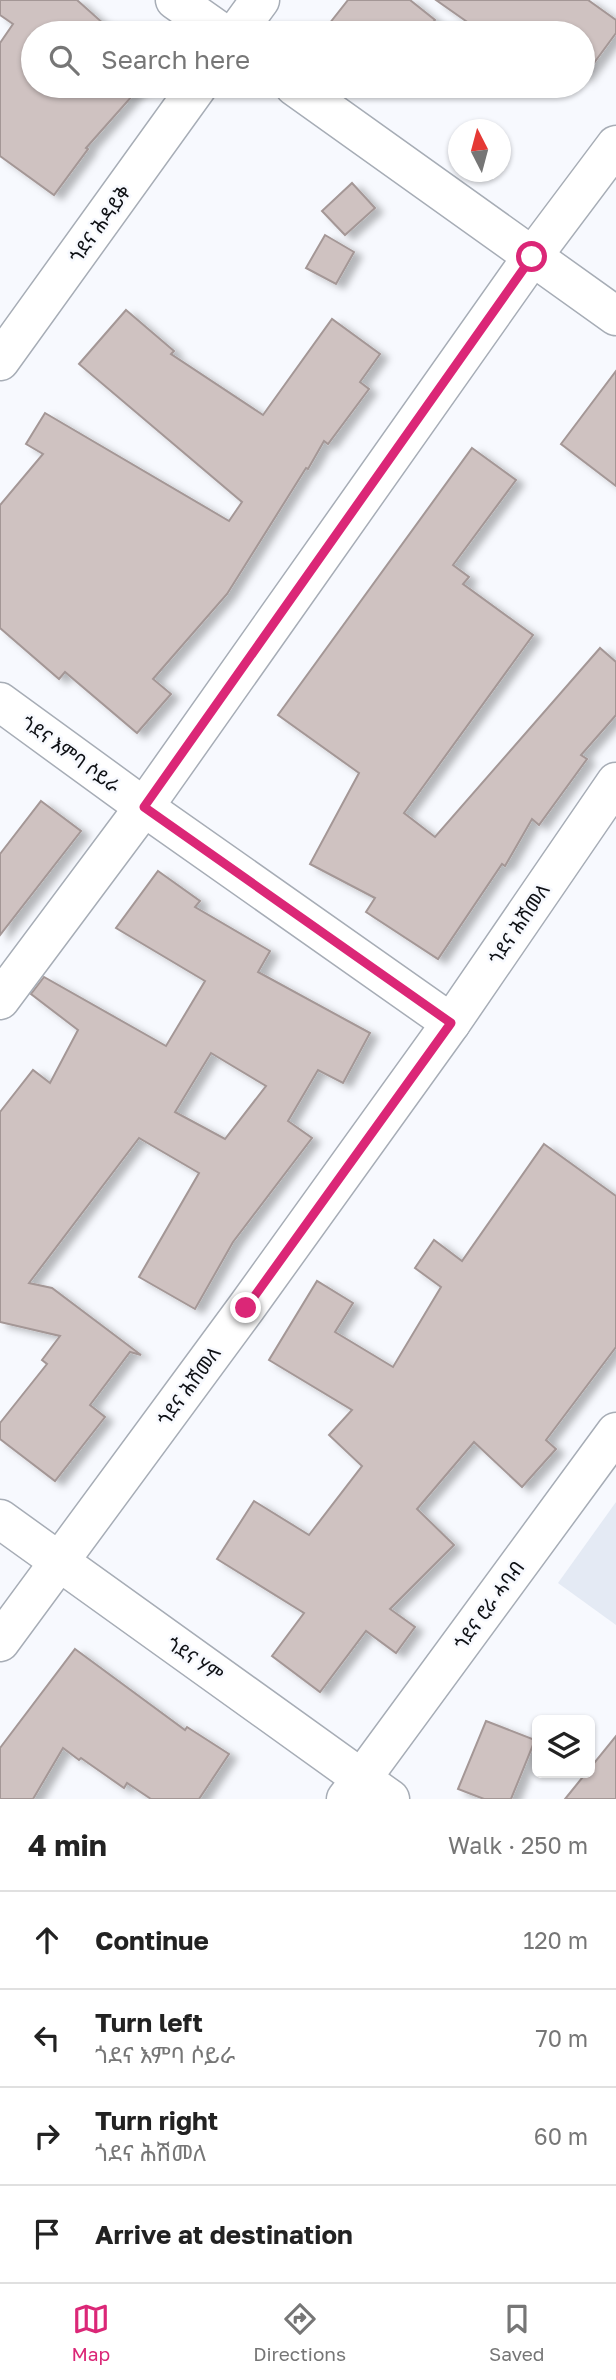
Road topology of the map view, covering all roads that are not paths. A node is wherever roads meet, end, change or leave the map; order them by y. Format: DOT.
graph roads {
  1 [pos="175,0"];
  2 [pos="260,0"];
  3 [pos="205,21"];
  4 [pos="245,21"];
  5 [pos="189,98"];
  6 [pos="311,98"];
  7 [pos="616,145"];
  8 [pos="532,257"];
  9 [pos="616,316"];
  10 [pos="0,361"];
  11 [pos="0,702"];
  12 [pos="616,782"];
  13 [pos="144,807"];
  14 [pos="0,1000"];
  15 [pos="451,1023"];
  16 [pos="616,1432"];
  17 [pos="0,1519"];
  18 [pos="59,1563"];
  19 [pos="0,1642"];
  20 [pos="366,1792"];
  1 -- 3 [label="street"];
  2 -- 4 [label="street"];
  5 -- 10 [label="street, ጎደና ሕዳይቅ"];
  6 -- 8 [label="street"];
  7 -- 8 [label="street"];
  8 -- 9 [label="street"];
  8 -- 13 [label="street"];
  11 -- 13 [label="street, ጎደና እምባ ሶይራ"];
  12 -- 15 [label="street, ጎደና ሕሽመለ"];
  13 -- 14 [label="street"];
  13 -- 15 [label="street, ጎደና እምባ ሶይራ"];
  15 -- 18 [label="street, ጎደና ሕሽመለ"];
  16 -- 20 [label="street, ጎደና ሮራ ሓባብ"];
  17 -- 18 [label="street, ጎደና ሃም"];
  18 -- 19 [label="street, ጎደና ሕሽመለ"];
  18 -- 20 [label="street, ጎደና ሃም"];
}
